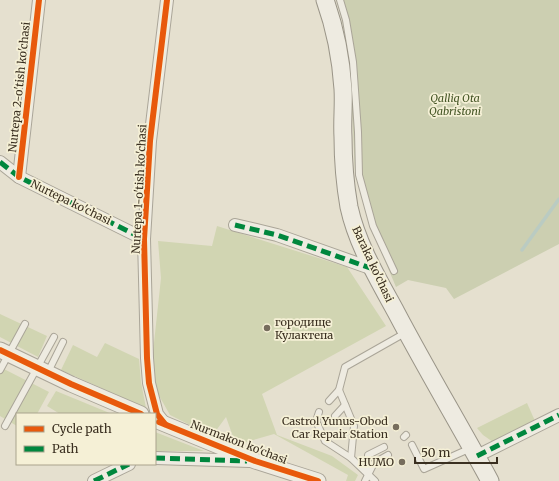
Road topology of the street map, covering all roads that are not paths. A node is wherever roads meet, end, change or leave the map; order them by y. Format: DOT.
graph roads {
  1 [pos="39,0"];
  2 [pos="167,0"];
  3 [pos="325,0"];
  4 [pos="340,0"];
  5 [pos="0,162"];
  6 [pos="19,177"];
  7 [pos="235,225"];
  8 [pos="144,239"];
  9 [pos="373,270"];
  10 [pos="394,271"];
  11 [pos="25,324"];
  12 [pos="407,332"];
  13 [pos="54,337"];
  14 [pos="63,342"];
  15 [pos="4,352"];
  16 [pos="0,370"];
  17 [pos="42,371"];
  18 [pos="339,390"];
  19 [pos="329,401"];
  20 [pos="345,405"];
  21 [pos="319,412"];
  22 [pos="139,413"];
  23 [pos="559,415"];
  24 [pos="335,416"];
  25 [pos="160,422"];
  26 [pos="5,426"];
  27 [pos="325,426"];
  28 [pos="321,431"];
  29 [pos="410,445"];
  30 [pos="384,447"];
  31 [pos="474,452"];
  32 [pos="388,455"];
  33 [pos="156,458"];
  34 [pos="350,458"];
  35 [pos="255,461"];
  36 [pos="126,465"];
  37 [pos="367,478"];
  38 [pos="94,481"];
  39 [pos="318,481"];
  40 [pos="375,481"];
  41 [pos="490,481"];
  1 -- 6 [label="street, Nurtepa 2-o'tish ko'chasi"];
  2 -- 8 [label="street, Nurtepa 1-o'tish ko'chasi"];
  3 -- 9 [label="main road, Baraka ko'chasi"];
  4 -- 10 [label="lane"];
  5 -- 6 [label="street, Nurtepa ko'chasi"];
  6 -- 8 [label="street, Nurtepa ko'chasi"];
  7 -- 9 [label="street"];
  8 -- 25 [label="street, Nurtepa 1-o'tish ko'chasi"];
  9 -- 12 [label="main road, Baraka ko'chasi"];
  11 -- 15 [label="lane"];
  12 -- 18 [label="lane"];
  12 -- 31 [label="main road, Baraka ko'chasi"];
  13 -- 17 [label="lane"];
  14 -- 17 [label="lane"];
  15 -- 16 [label="lane"];
  15 -- 17 [label="street"];
  17 -- 22 [label="street"];
  17 -- 26 [label="lane"];
  18 -- 19 [label="lane"];
  18 -- 20 [label="lane"];
  20 -- 24 [label="lane"];
  20 -- 34 [label="lane"];
  21 -- 28 [label="lane"];
  23 -- 31 [label="street"];
  25 -- 35 [label="street, Nurmakon ko'chasi"];
  27 -- 28 [label="lane"];
  28 -- 34 [label="lane"];
  29 -- 31 [label="lane"];
  30 -- 37 [label="lane"];
  31 -- 41 [label="main road, Baraka ko'chasi"];
  32 -- 37 [label="lane"];
  33 -- 35 [label="street"];
  34 -- 37 [label="lane"];
  35 -- 39 [label="street, Nurmakon ko'chasi"];
  36 -- 38 [label="street"];
  37 -- 40 [label="lane"];
}
